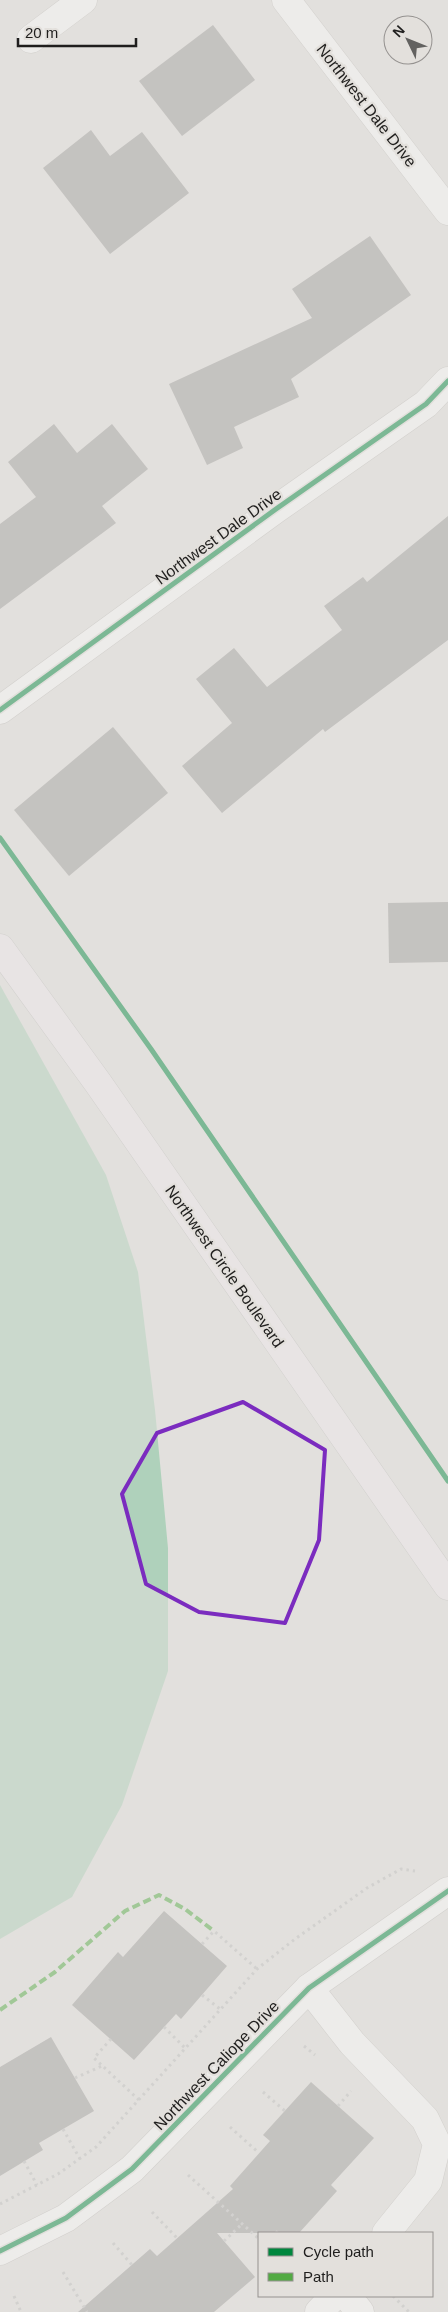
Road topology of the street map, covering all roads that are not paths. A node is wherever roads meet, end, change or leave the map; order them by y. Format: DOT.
graph roads {
  1 [pos="83,0"];
  2 [pos="286,0"];
  3 [pos="31,39"];
  4 [pos="448,211"];
  5 [pos="448,380"];
  6 [pos="0,710"];
  7 [pos="0,948"];
  8 [pos="448,1586"];
  9 [pos="448,1891"];
  10 [pos="309,1988"];
  11 [pos="387,2232"];
  12 [pos="0,2251"];
  13 [pos="333,2297"];
  14 [pos="349,2297"];
  15 [pos="319,2312"];
  16 [pos="360,2312"];
  1 -- 3 [label="street"];
  2 -- 4 [label="street, Northwest Dale Drive"];
  5 -- 6 [label="street, Northwest Dale Drive"];
  7 -- 8 [label="main road, Northwest Circle Boulevard"];
  9 -- 10 [label="street, Northwest Caliope Drive"];
  10 -- 11 [label="street"];
  10 -- 12 [label="street, Northwest Caliope Drive"];
  13 -- 15 [label="street"];
  14 -- 16 [label="street"];
}
